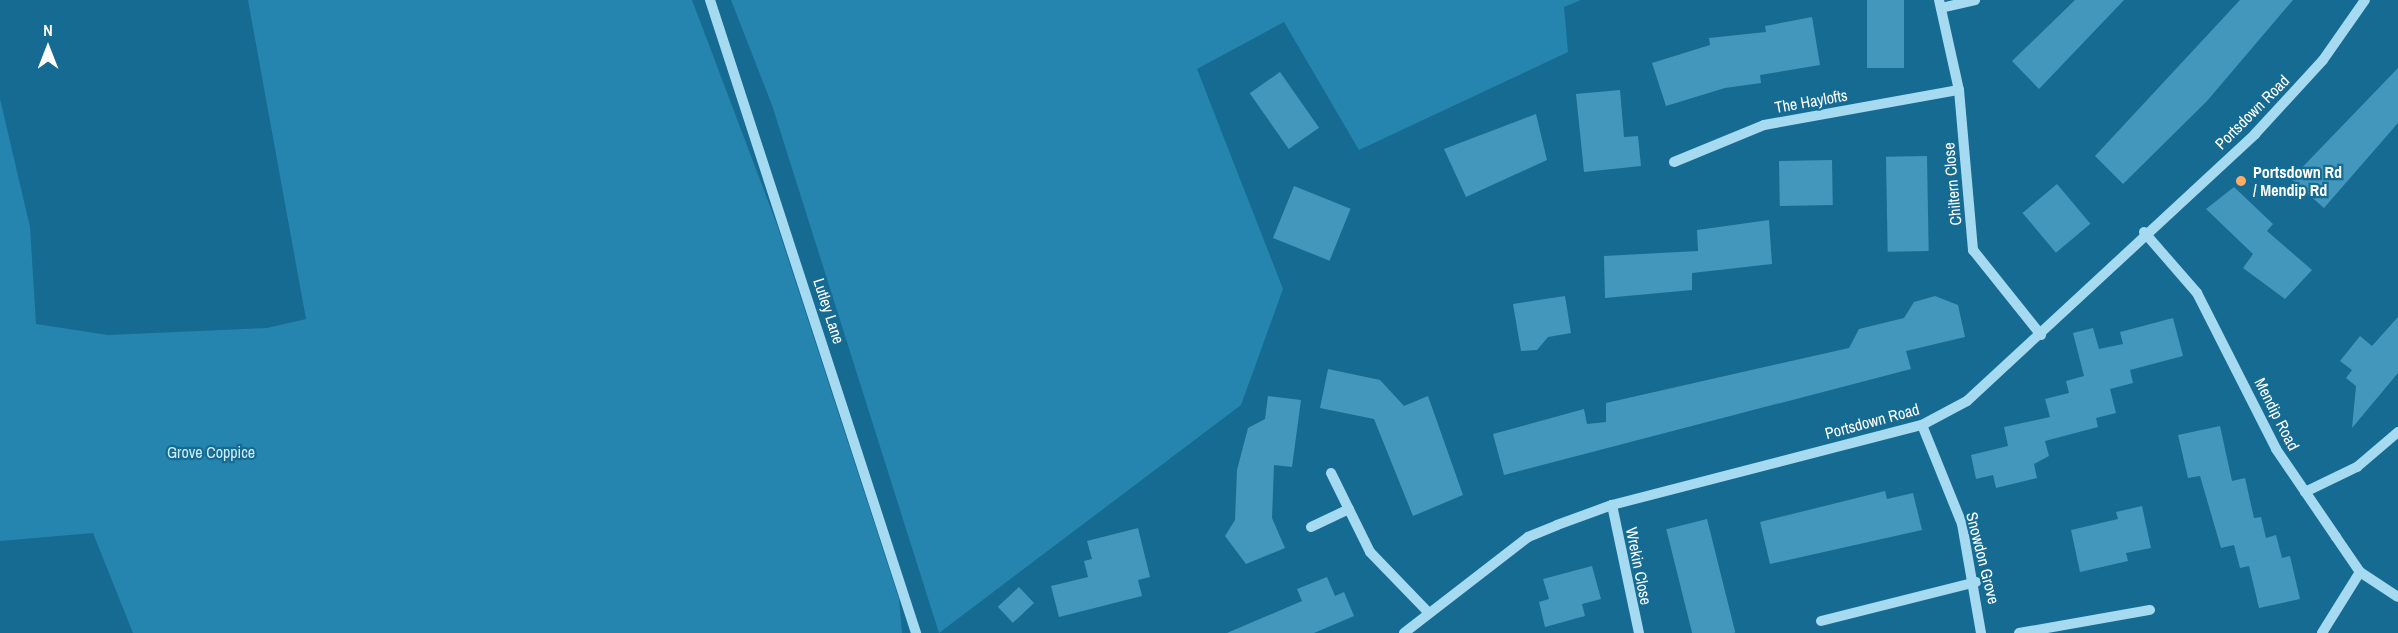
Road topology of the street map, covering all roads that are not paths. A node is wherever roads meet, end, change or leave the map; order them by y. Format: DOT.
graph roads {
  1 [pos="710,0"];
  2 [pos="1975,0"];
  3 [pos="2365,0"];
  4 [pos="1940,4"];
  5 [pos="1959,90"];
  6 [pos="1674,162"];
  7 [pos="2144,232"];
  8 [pos="2041,335"];
  9 [pos="1922,425"];
  10 [pos="2398,432"];
  11 [pos="1331,473"];
  12 [pos="2305,492"];
  13 [pos="1612,505"];
  14 [pos="1349,509"];
  15 [pos="1311,527"];
  16 [pos="2360,572"];
  17 [pos="1976,582"];
  18 [pos="2398,597"];
  19 [pos="2150,610"];
  20 [pos="1429,613"];
  21 [pos="1821,621"];
  22 [pos="916,633"];
  23 [pos="1404,633"];
  24 [pos="1638,633"];
  25 [pos="1981,633"];
  26 [pos="2019,633"];
  27 [pos="2322,633"];
  1 -- 22 [label="street, Lutley Lane"];
  2 -- 4 [label="street, Chiltern Close"];
  3 -- 7 [label="street, Portsdown Road"];
  4 -- 5 [label="street, Chiltern Close"];
  5 -- 6 [label="street, The Haylofts"];
  5 -- 8 [label="street, Chiltern Close"];
  7 -- 8 [label="street, Portsdown Road"];
  7 -- 12 [label="street, Mendip Road"];
  8 -- 9 [label="street, Portsdown Road"];
  9 -- 13 [label="street, Portsdown Road"];
  9 -- 17 [label="street, Snowdon Grove"];
  10 -- 12 [label="street"];
  11 -- 14 [label="street"];
  12 -- 16 [label="street, Mendip Road"];
  13 -- 20 [label="street, Portsdown Road"];
  13 -- 24 [label="street, Wrekin Close"];
  14 -- 15 [label="street"];
  14 -- 20 [label="street"];
  16 -- 18 [label="street, Mendip Road"];
  16 -- 27 [label="street"];
  17 -- 21 [label="street"];
  17 -- 25 [label="street, Snowdon Grove"];
  19 -- 26 [label="street"];
  20 -- 23 [label="street, Portsdown Road"];
}
